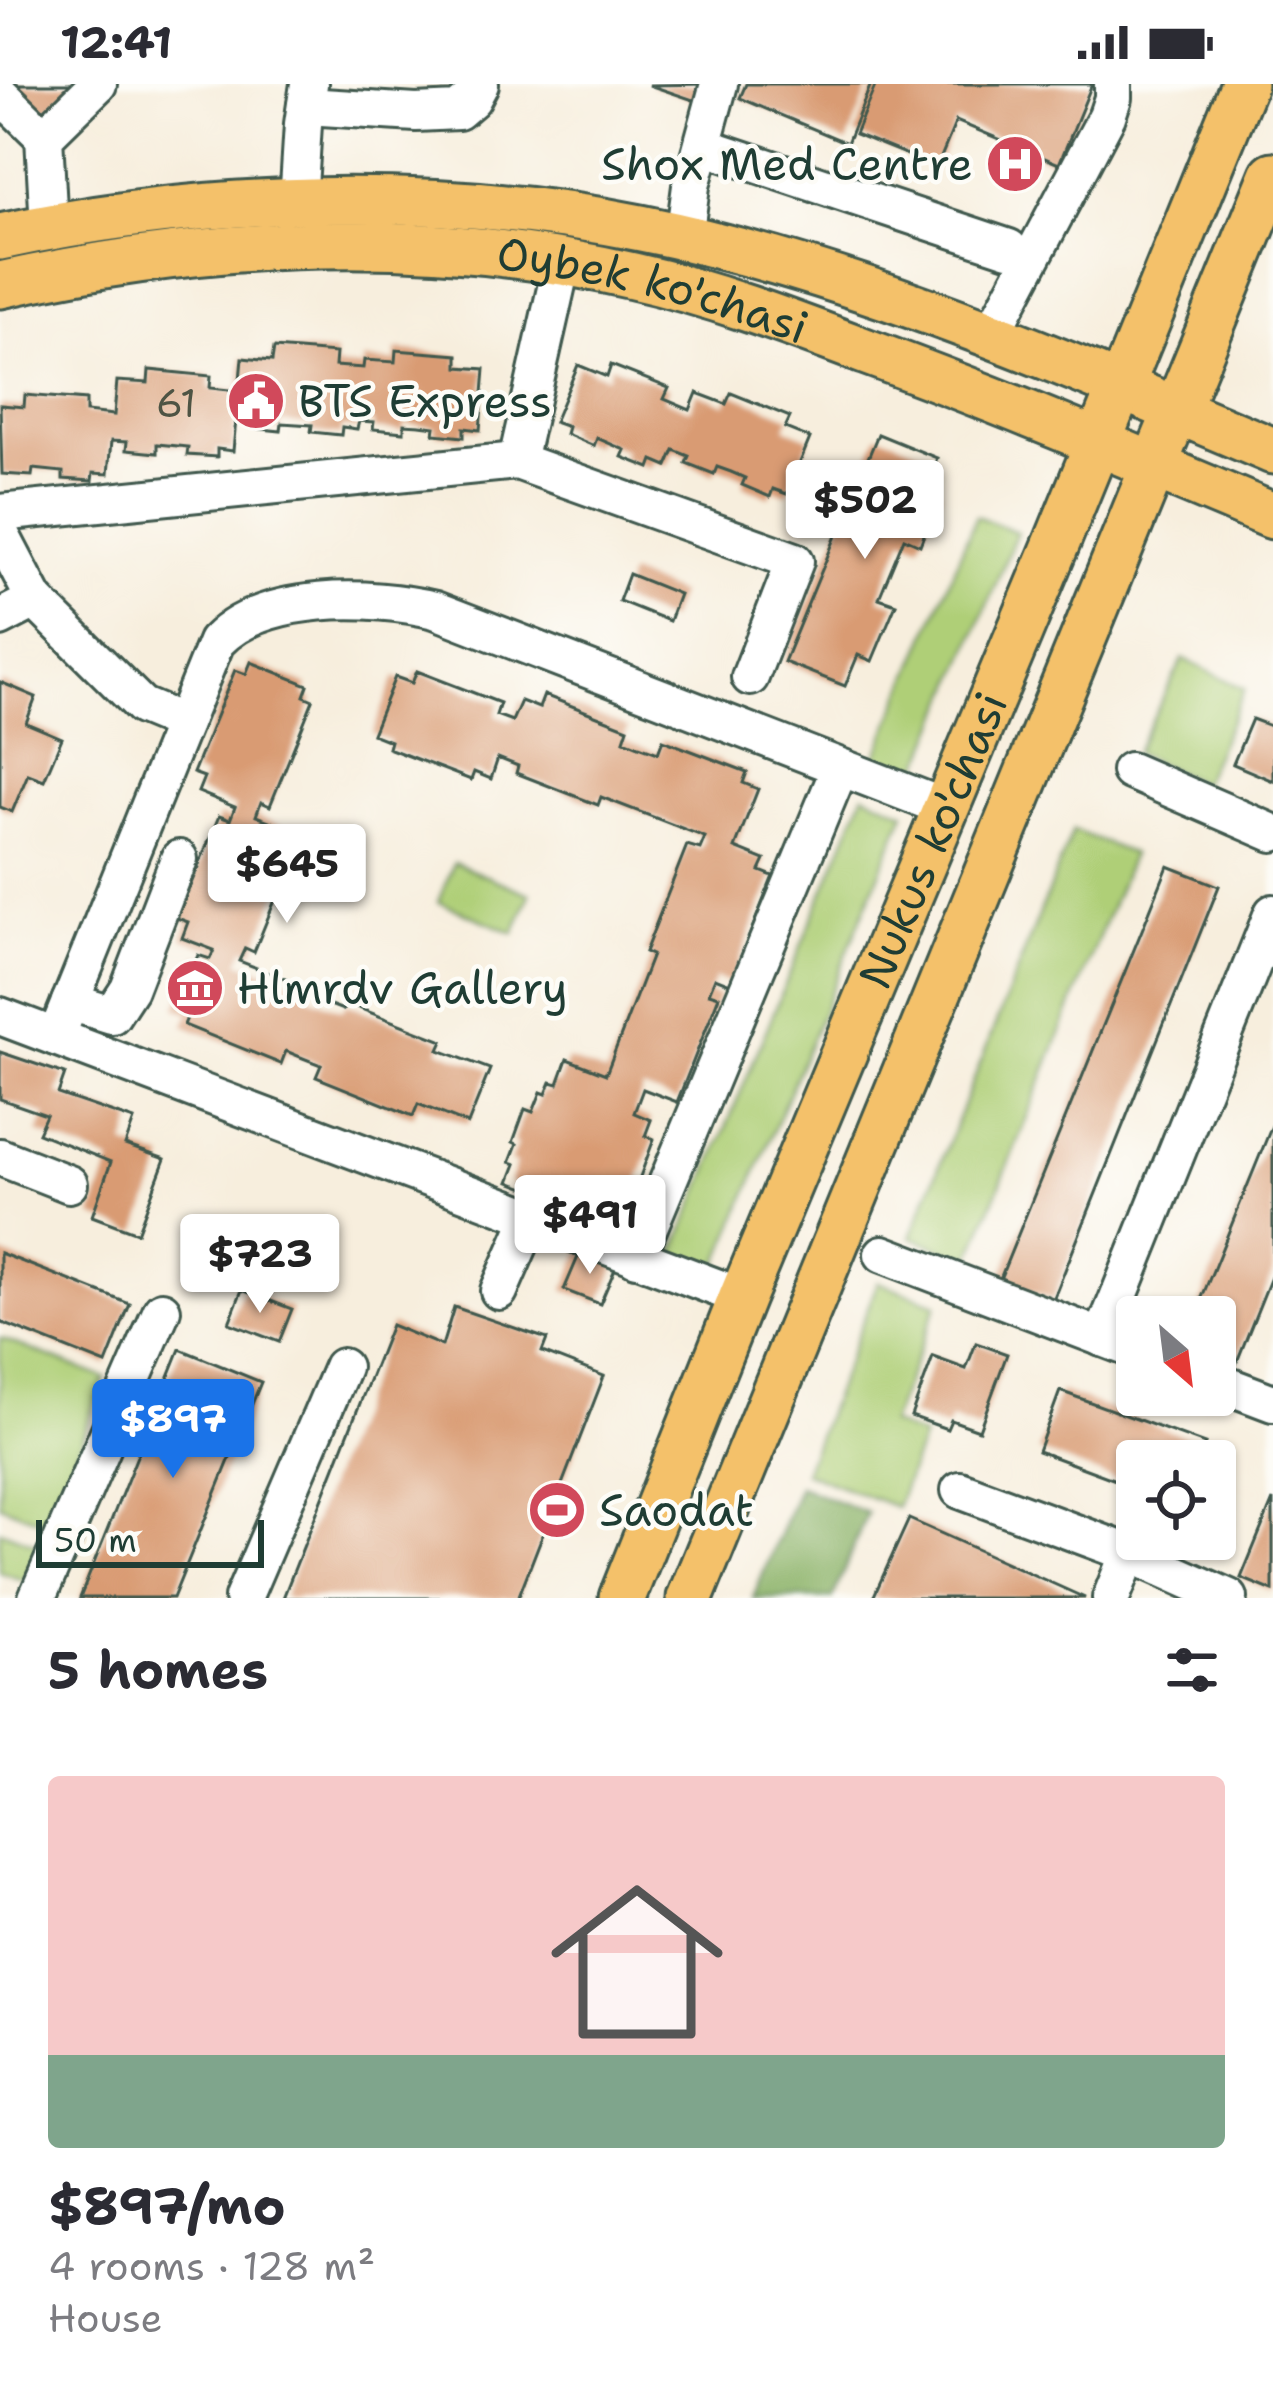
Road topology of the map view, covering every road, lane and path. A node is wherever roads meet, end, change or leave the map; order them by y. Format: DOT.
graph roads {
  1 [pos="98,84"];
  2 [pos="480,84"];
  3 [pos="719,84"];
  4 [pos="1113,84"];
  5 [pos="1244,84"];
  6 [pos="0,94"];
  7 [pos="306,104"];
  8 [pos="44,136"];
  9 [pos="703,146"];
  10 [pos="1273,175"];
  11 [pos="298,203"];
  12 [pos="49,227"];
  13 [pos="0,237"];
  14 [pos="684,238"];
  15 [pos="1009,248"];
  16 [pos="562,262"];
  17 [pos="0,285"];
  18 [pos="991,335"];
  19 [pos="1120,386"];
  20 [pos="1176,410"];
  21 [pos="1098,442"];
  22 [pos="1273,452"];
  23 [pos="517,461"];
  24 [pos="1154,465"];
  25 [pos="0,513"];
  26 [pos="1273,516"];
  27 [pos="0,533"];
  28 [pos="35,600"];
  29 [pos="0,618"];
  30 [pos="750,677"];
  31 [pos="183,723"];
  32 [pos="840,768"];
  33 [pos="1130,771"];
  34 [pos="946,808"];
  35 [pos="1273,833"];
  36 [pos="178,859"];
  37 [pos="1273,913"];
  38 [pos="70,1002"];
  39 [pos="0,1016"];
  40 [pos="56,1037"];
  41 [pos="0,1157"];
  42 [pos="69,1184"];
  43 [pos="530,1218"];
  44 [pos="883,1254"];
  45 [pos="636,1258"];
  46 [pos="499,1291"];
  47 [pos="742,1297"];
  48 [pos="162,1310"];
  49 [pos="1102,1338"];
  50 [pos="1116,1343"];
  51 [pos="342,1367"];
  52 [pos="1236,1389"];
  53 [pos="1273,1403"];
  54 [pos="961,1490"];
  55 [pos="1116,1548"];
  56 [pos="1126,1560"];
  57 [pos="1145,1560"];
  58 [pos="37,1598"];
  59 [pos="243,1598"];
  60 [pos="622,1598"];
  61 [pos="690,1598"];
  62 [pos="1111,1598"];
  63 [pos="1229,1598"];
  1 -- 8 [label="street"];
  2 -- 7 [label="street"];
  3 -- 9 [label="street"];
  4 -- 18 [label="street"];
  5 -- 19 [label="main road, Nukus ko'chasi"];
  6 -- 8 [label="street"];
  7 -- 11 [label="street"];
  8 -- 12 [label="street"];
  9 -- 14 [label="street"];
  9 -- 15 [label="street"];
  10 -- 20 [label="main road, Nukus ko'chasi"];
  11 -- 12 [label="main road, Oybek ko'chasi"];
  11 -- 14 [label="main road, Oybek ko'chasi"];
  12 -- 13 [label="main road, Oybek ko'chasi"];
  14 -- 18 [label="main road, Oybek ko'chasi"];
  16 -- 17 [label="main road, Oybek ko'chasi"];
  16 -- 21 [label="main road, Oybek ko'chasi"];
  16 -- 23 [label="street"];
  18 -- 19 [label="main road, Oybek ko'chasi"];
  19 -- 20 [label="main road, Oybek ko'chasi"];
  19 -- 21 [label="main road, Nukus ko'chasi"];
  20 -- 22 [label="main road, Oybek ko'chasi"];
  20 -- 24 [label="main road, Nukus ko'chasi"];
  21 -- 24 [label="main road, Oybek ko'chasi"];
  21 -- 34 [label="main road, Nukus ko'chasi"];
  23 -- 25 [label="street"];
  23 -- 30 [label="street"];
  24 -- 26 [label="main road, Oybek ko'chasi"];
  24 -- 61 [label="main road, Nukus ko'chasi"];
  27 -- 28 [label="street"];
  28 -- 29 [label="street"];
  28 -- 31 [label="street"];
  31 -- 32 [label="street"];
  31 -- 38 [label="street"];
  32 -- 34 [label="street"];
  32 -- 45 [label="street"];
  33 -- 35 [label="street"];
  34 -- 47 [label="main road, Nukus ko'chasi"];
  36 -- 38 [label="street"];
  37 -- 49 [label="street"];
  38 -- 40 [label="street"];
  39 -- 40 [label="street"];
  40 -- 43 [label="street"];
  41 -- 42 [label="street"];
  43 -- 45 [label="street"];
  43 -- 46 [label="street"];
  44 -- 49 [label="street"];
  45 -- 47 [label="street"];
  47 -- 60 [label="main road, Nukus ko'chasi"];
  48 -- 58 [label="street"];
  49 -- 50 [label="street"];
  51 -- 59 [label="street"];
  52 -- 53 [label="street"];
  54 -- 55 [label="street"];
  56 -- 62 [label="street"];
  57 -- 63 [label="street"];
}
